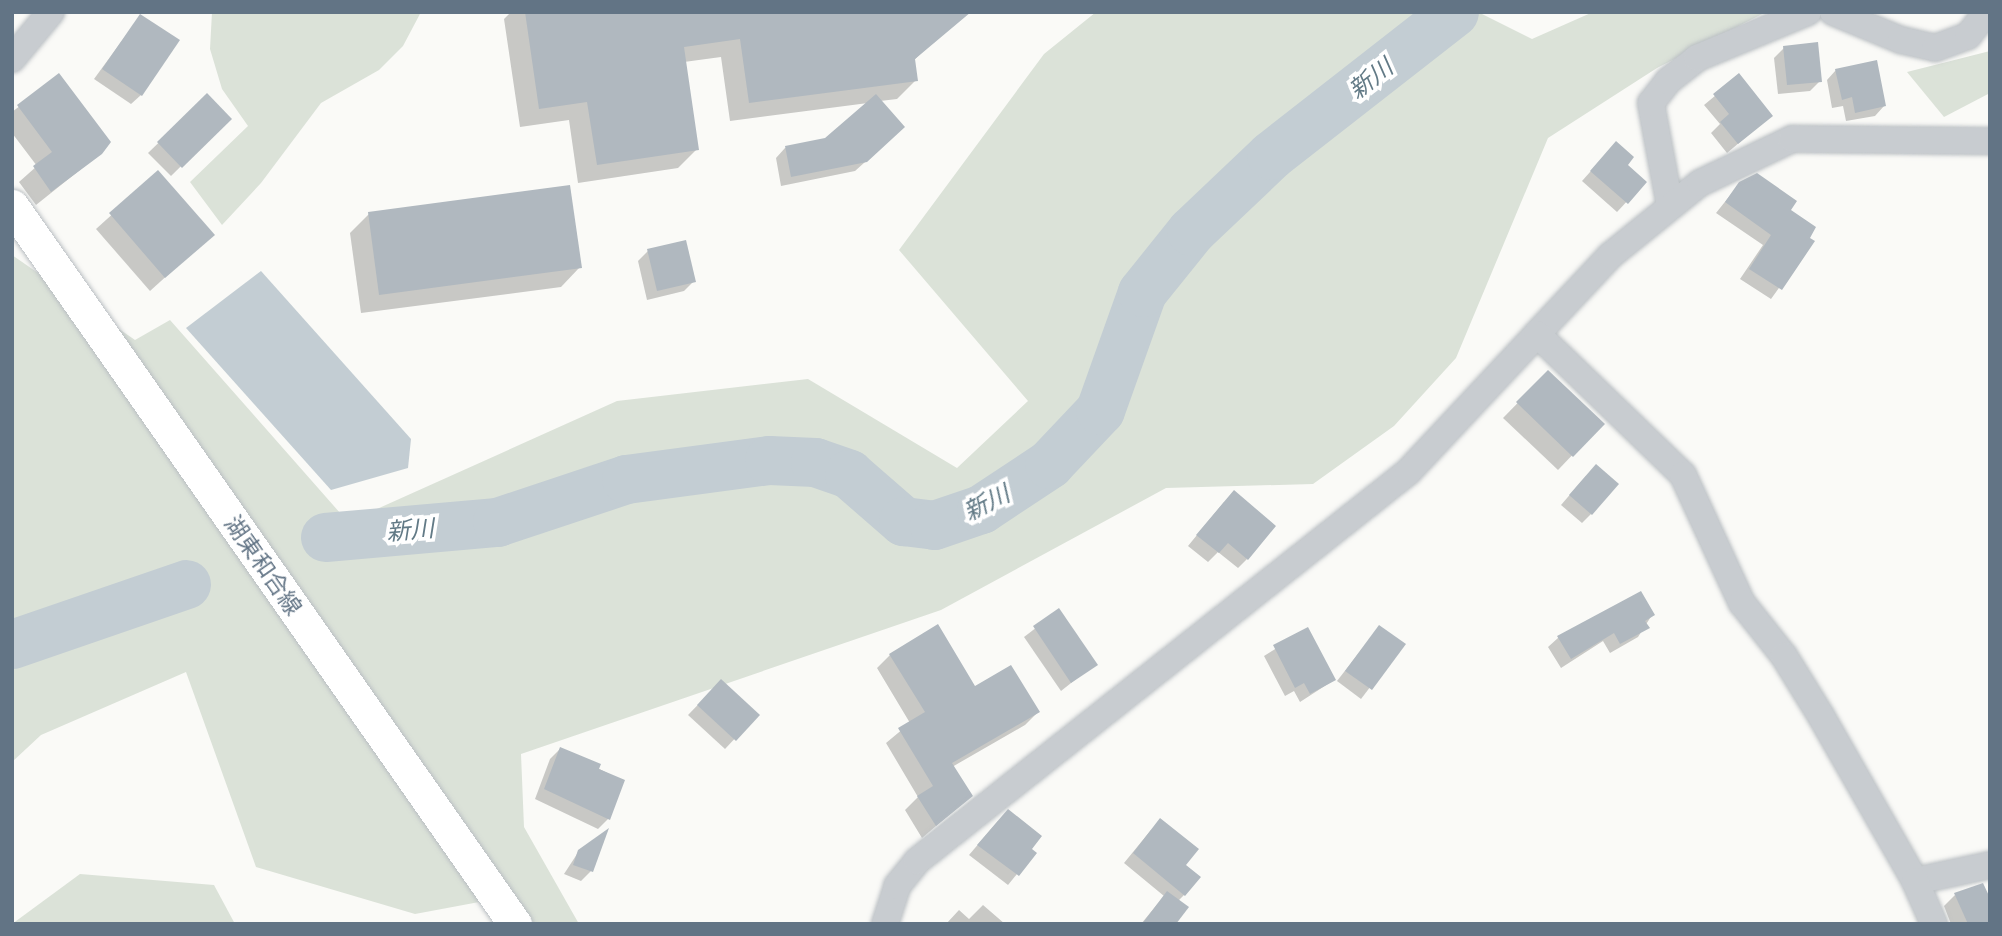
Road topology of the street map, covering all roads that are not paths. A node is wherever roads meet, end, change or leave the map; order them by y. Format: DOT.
graph roads {
  1 [pos="51,12"];
  2 [pos="1808,12"];
  3 [pos="1833,12"];
  4 [pos="1987,12"];
  5 [pos="12,59"];
  6 [pos="1988,144"];
  7 [pos="12,206"];
  8 [pos="1670,206"];
  9 [pos="1537,334"];
  10 [pos="1990,865"];
  11 [pos="1915,881"];
  12 [pos="515,924"];
  13 [pos="885,924"];
  14 [pos="1934,924"];
  1 -- 5 [label="street"];
  2 -- 8 [label="street"];
  3 -- 4 [label="street"];
  6 -- 8 [label="street"];
  7 -- 12 [label="main road, 湖東和合線"];
  8 -- 9 [label="street"];
  9 -- 11 [label="street"];
  9 -- 13 [label="street"];
  10 -- 11 [label="street"];
  11 -- 14 [label="street"];
}
